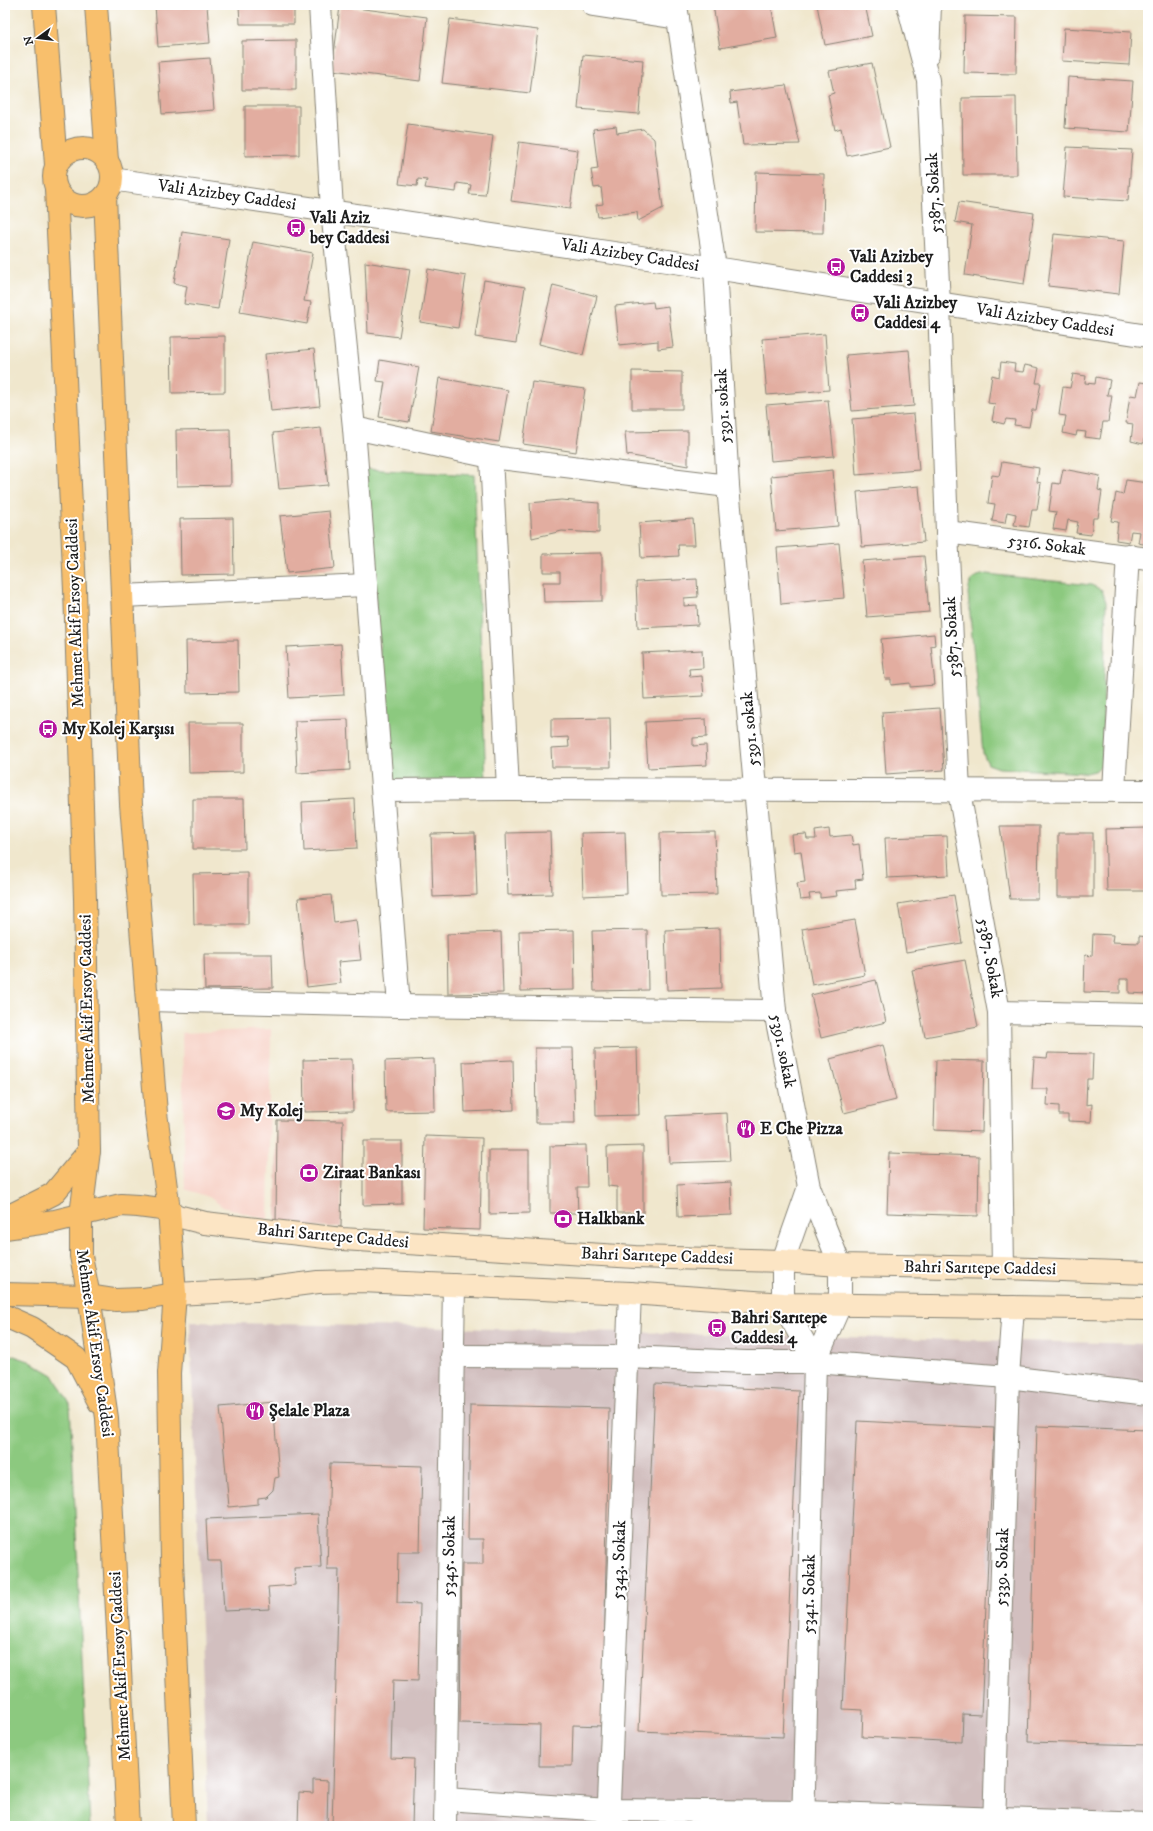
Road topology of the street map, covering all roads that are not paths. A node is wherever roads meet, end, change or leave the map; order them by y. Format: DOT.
graph roads {
  1 [pos="44,5"];
  2 [pos="96,5"];
  3 [pos="320,5"];
  4 [pos="593,5"];
  5 [pos="908,5"];
  6 [pos="930,5"];
  7 [pos="677,11"];
  8 [pos="928,80"];
  9 [pos="56,165"];
  10 [pos="108,178"];
  11 [pos="56,189"];
  12 [pos="332,210"];
  13 [pos="715,268"];
  14 [pos="939,304"];
  15 [pos="1148,336"];
  16 [pos="354,428"];
  17 [pos="491,457"];
  18 [pos="728,486"];
  19 [pos="947,532"];
  20 [pos="1138,557"];
  21 [pos="366,585"];
  22 [pos="122,596"];
  23 [pos="508,789"];
  24 [pos="383,790"];
  25 [pos="755,790"];
  26 [pos="1114,790"];
  27 [pos="1148,791"];
  28 [pos="959,792"];
  29 [pos="147,1000"];
  30 [pos="399,1006"];
  31 [pos="775,1011"];
  32 [pos="999,1012"];
  33 [pos="1148,1015"];
  34 [pos="89,1151"];
  35 [pos="809,1187"];
  36 [pos="169,1210"];
  37 [pos="81,1215"];
  38 [pos="5,1218"];
  39 [pos="5,1228"];
  40 [pos="783,1260"];
  41 [pos="840,1265"];
  42 [pos="1003,1268"];
  43 [pos="1148,1273"];
  44 [pos="454,1285"];
  45 [pos="630,1293"];
  46 [pos="5,1294"];
  47 [pos="175,1294"];
  48 [pos="89,1296"];
  49 [pos="783,1304"];
  50 [pos="840,1305"];
  51 [pos="1013,1307"];
  52 [pos="1148,1309"];
  53 [pos="5,1316"];
  54 [pos="452,1356"];
  55 [pos="627,1358"];
  56 [pos="815,1362"];
  57 [pos="1008,1377"];
  58 [pos="1148,1394"];
  59 [pos="107,1418"];
  60 [pos="446,1799"];
  61 [pos="608,1818"];
  62 [pos="804,1819"];
  63 [pos="994,1823"];
  64 [pos="1148,1824"];
  65 [pos="128,1826"];
  66 [pos="184,1826"];
  67 [pos="445,1826"];
  1 -- 9 [label="main road"];
  2 -- 10 [label="main road"];
  3 -- 12 [label="street"];
  4 -- 7 [label="street"];
  5 -- 8 [label="street, 5387. Sokak"];
  6 -- 8 [label="street"];
  7 -- 13 [label="street, 5391. sokak"];
  8 -- 14 [label="street, 5387. Sokak"];
  9 -- 10 [label="main road"];
  9 -- 11 [label="main road"];
  10 -- 11 [label="main road"];
  10 -- 12 [label="street, Vali Azizbey Caddesi"];
  10 -- 22 [label="main road"];
  11 -- 34 [label="main road, Mehmet Akif Ersoy Caddesi"];
  12 -- 13 [label="street, Vali Azizbey Caddesi"];
  12 -- 16 [label="street"];
  13 -- 14 [label="street, Vali Azizbey Caddesi"];
  13 -- 18 [label="street, 5391. sokak"];
  14 -- 15 [label="street, Vali Azizbey Caddesi"];
  14 -- 19 [label="street, 5387. Sokak"];
  16 -- 17 [label="street"];
  16 -- 21 [label="street"];
  17 -- 18 [label="street"];
  17 -- 23 [label="street"];
  18 -- 25 [label="street, 5391. sokak"];
  19 -- 20 [label="street, 5316. Sokak"];
  19 -- 28 [label="street, 5387. Sokak"];
  20 -- 26 [label="street"];
  21 -- 22 [label="street"];
  21 -- 24 [label="street"];
  22 -- 29 [label="main road"];
  23 -- 24 [label="street"];
  23 -- 25 [label="street"];
  24 -- 30 [label="street"];
  25 -- 28 [label="street"];
  25 -- 31 [label="street, 5391. sokak"];
  26 -- 27 [label="street"];
  26 -- 28 [label="street"];
  28 -- 32 [label="street, 5387. Sokak"];
  29 -- 30 [label="street"];
  29 -- 36 [label="main road"];
  30 -- 31 [label="street"];
  31 -- 35 [label="street, 5391. sokak"];
  32 -- 33 [label="street"];
  32 -- 42 [label="street, 5387. Sokak"];
  34 -- 37 [label="main road, Mehmet Akif Ersoy Caddesi"];
  34 -- 38 [label="main road"];
  35 -- 40 [label="street"];
  35 -- 41 [label="street, 5391. sokak"];
  36 -- 37 [label="main road"];
  36 -- 40 [label="main road, Bahri Sarıtepe Caddesi"];
  36 -- 47 [label="main road"];
  37 -- 39 [label="main road"];
  37 -- 48 [label="main road, Mehmet Akif Ersoy Caddesi"];
  40 -- 41 [label="main road, Bahri Sarıtepe Caddesi"];
  40 -- 49 [label="street"];
  41 -- 42 [label="main road, Bahri Sarıtepe Caddesi"];
  41 -- 50 [label="street"];
  42 -- 43 [label="main road, Bahri Sarıtepe Caddesi"];
  44 -- 45 [label="main road"];
  44 -- 47 [label="main road"];
  44 -- 54 [label="street, 5345. Sokak"];
  45 -- 49 [label="main road"];
  45 -- 55 [label="street, 5343. Sokak"];
  46 -- 48 [label="main road"];
  47 -- 48 [label="main road"];
  47 -- 66 [label="main road"];
  48 -- 59 [label="main road, Mehmet Akif Ersoy Caddesi"];
  49 -- 50 [label="main road"];
  49 -- 56 [label="street"];
  50 -- 51 [label="main road"];
  50 -- 56 [label="street"];
  51 -- 52 [label="main road"];
  51 -- 57 [label="street, 5339. Sokak"];
  53 -- 59 [label="main road"];
  54 -- 55 [label="street"];
  54 -- 60 [label="street, 5345. Sokak"];
  55 -- 56 [label="street"];
  55 -- 61 [label="street, 5343. Sokak"];
  56 -- 57 [label="street"];
  56 -- 62 [label="street, 5341. Sokak"];
  57 -- 58 [label="street"];
  57 -- 63 [label="street, 5339. Sokak"];
  59 -- 65 [label="main road, Mehmet Akif Ersoy Caddesi"];
  60 -- 61 [label="street"];
  60 -- 67 [label="street, 5345. Sokak"];
  61 -- 62 [label="street"];
  62 -- 63 [label="street"];
  63 -- 64 [label="street"];
}
